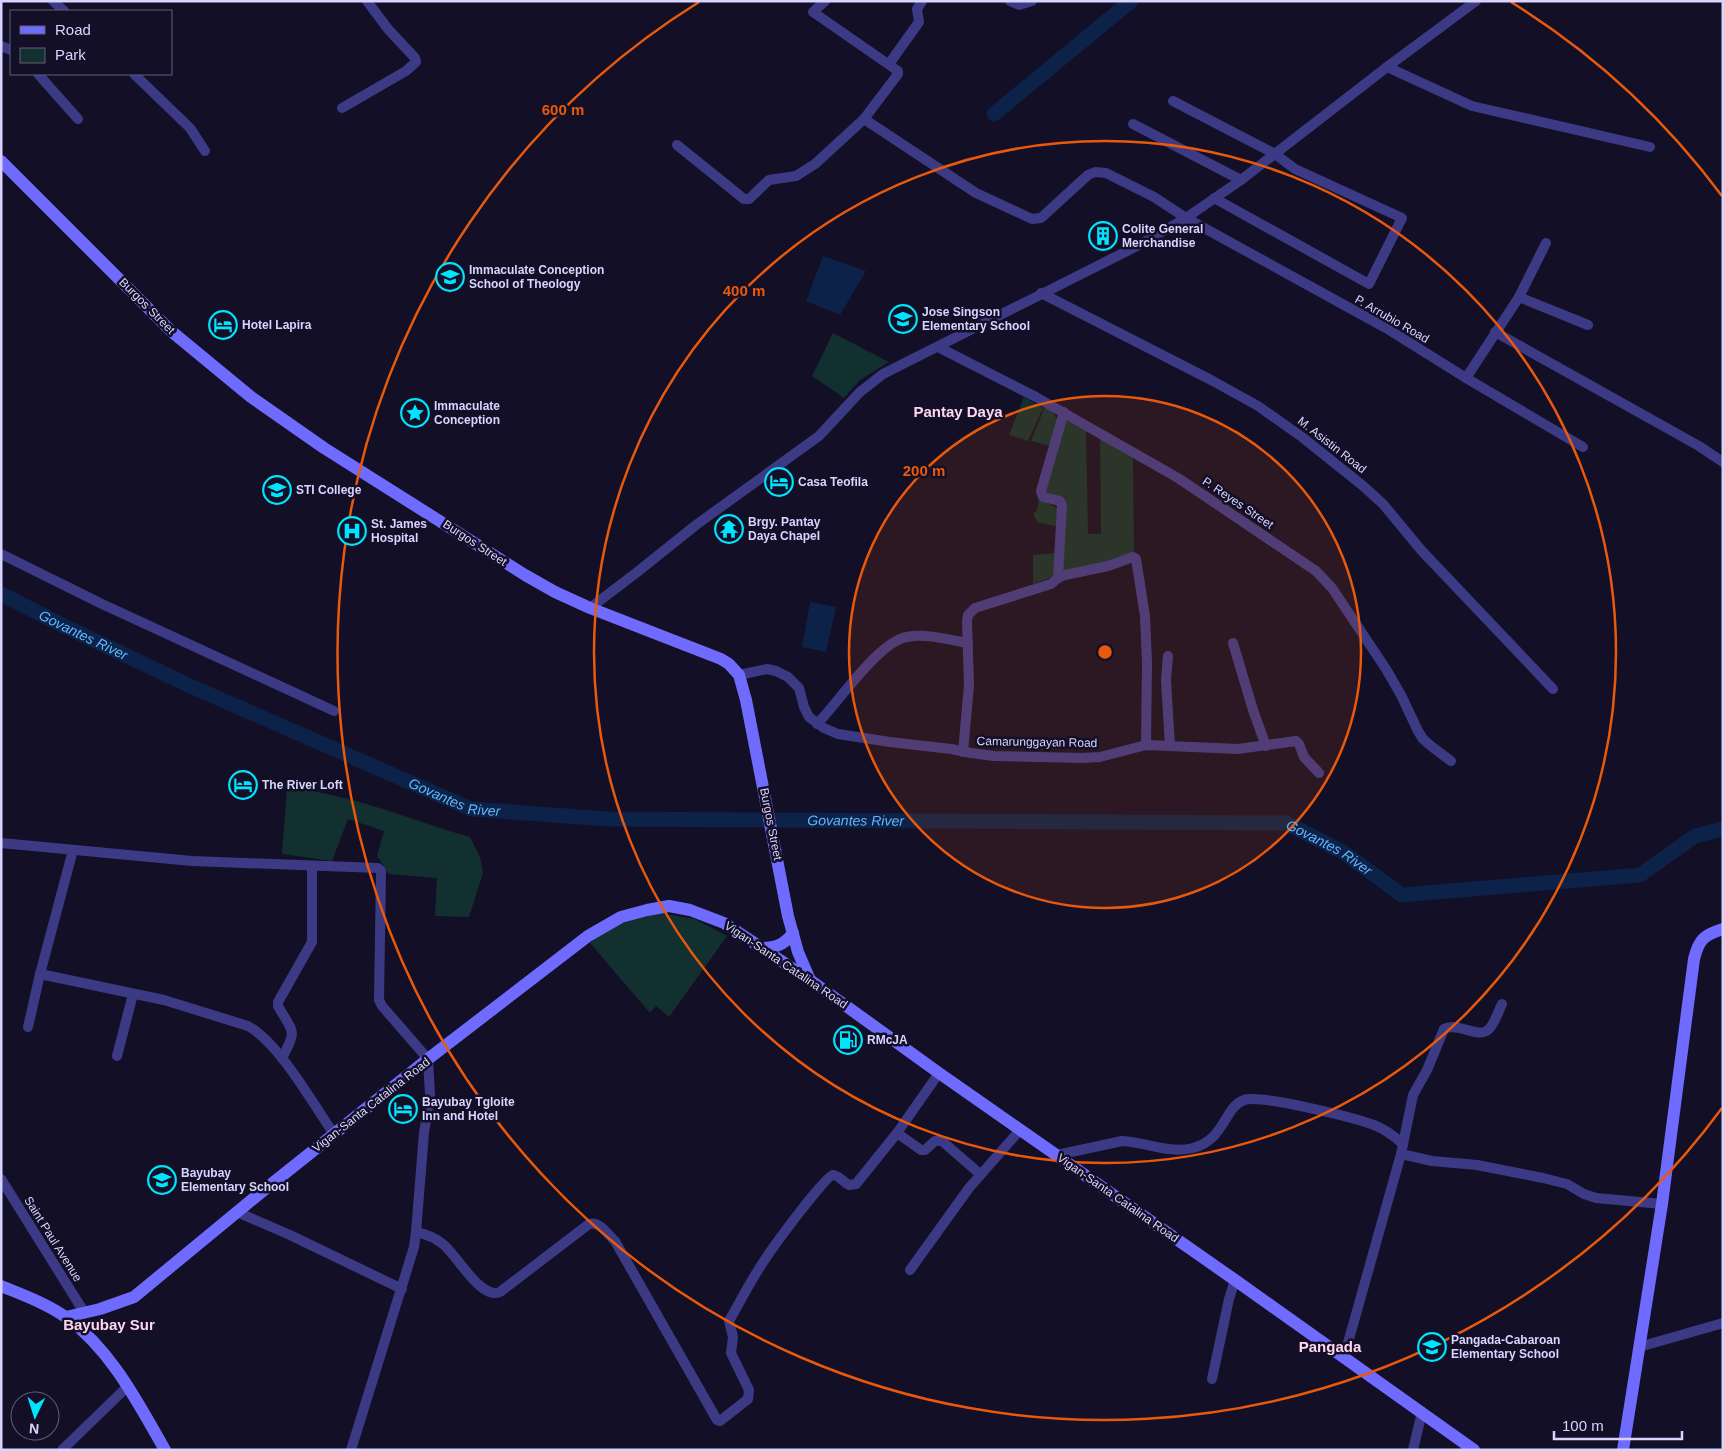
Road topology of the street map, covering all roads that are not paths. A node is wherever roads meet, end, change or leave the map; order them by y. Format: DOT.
graph roads {
  1 [pos="52,1"];
  2 [pos="367,1"];
  3 [pos="825,1"];
  4 [pos="922,1"];
  5 [pos="1010,1"];
  6 [pos="1032,1"];
  7 [pos="1476,1"];
  8 [pos="63,10"];
  9 [pos="889,64"];
  10 [pos="1387,66"];
  11 [pos="39,75"];
  12 [pos="135,75"];
  13 [pos="1173,101"];
  14 [pos="342,108"];
  15 [pos="78,119"];
  16 [pos="864,119"];
  17 [pos="1132,124"];
  18 [pos="677,146"];
  19 [pos="1650,147"];
  20 [pos="205,151"];
  21 [pos="1275,154"];
  22 [pos="1,161"];
  23 [pos="1241,180"];
  24 [pos="1214,198"];
  25 [pos="1186,218"];
  26 [pos="1546,243"];
  27 [pos="1041,293"];
  28 [pos="1519,297"];
  29 [pos="1588,326"];
  30 [pos="1495,332"];
  31 [pos="938,347"];
  32 [pos="1466,378"];
  33 [pos="1064,412"];
  34 [pos="1583,447"];
  35 [pos="1723,462"];
  36 [pos="1,554"];
  37 [pos="1058,578"];
  38 [pos="590,608"];
  39 [pos="968,643"];
  40 [pos="1233,643"];
  41 [pos="1168,656"];
  42 [pos="739,675"];
  43 [pos="1553,689"];
  44 [pos="334,711"];
  45 [pos="818,724"];
  46 [pos="1146,746"];
  47 [pos="1170,746"];
  48 [pos="1266,746"];
  49 [pos="963,752"];
  50 [pos="1451,761"];
  51 [pos="1318,773"];
  52 [pos="1,843"];
  53 [pos="73,850"];
  54 [pos="312,866"];
  55 [pos="1723,929"];
  56 [pos="793,933"];
  57 [pos="762,948"];
  58 [pos="40,974"];
  59 [pos="810,980"];
  60 [pos="133,994"];
  61 [pos="1502,1004"];
  62 [pos="28,1027"];
  63 [pos="117,1056"];
  64 [pos="282,1058"];
  65 [pos="428,1059"];
  66 [pos="939,1073"];
  67 [pos="1020,1130"];
  68 [pos="897,1133"];
  69 [pos="334,1134"];
  70 [pos="1402,1149"];
  71 [pos="1057,1155"];
  72 [pos="980,1174"];
  73 [pos="1,1179"];
  74 [pos="1662,1204"];
  75 [pos="237,1212"];
  76 [pos="416,1232"];
  77 [pos="910,1270"];
  78 [pos="1236,1280"];
  79 [pos="1,1286"];
  80 [pos="402,1288"];
  81 [pos="84,1312"];
  82 [pos="66,1317"];
  83 [pos="1723,1323"];
  84 [pos="1639,1347"];
  85 [pos="1344,1357"];
  86 [pos="1212,1379"];
  87 [pos="128,1386"];
  88 [pos="1422,1412"];
  89 [pos="62,1450"];
  90 [pos="165,1450"];
  91 [pos="351,1450"];
  92 [pos="1413,1450"];
  93 [pos="1474,1450"];
  94 [pos="1622,1450"];
  1 -- 8 [label="street"];
  2 -- 14 [label="street"];
  3 -- 9 [label="street"];
  4 -- 9 [label="street"];
  5 -- 6 [label="street"];
  7 -- 10 [label="street"];
  9 -- 16 [label="street"];
  10 -- 19 [label="street"];
  10 -- 21 [label="street"];
  11 -- 15 [label="street"];
  12 -- 20 [label="street"];
  13 -- 21 [label="street"];
  16 -- 18 [label="street"];
  16 -- 25 [label="street, P. Arrubio Road"];
  17 -- 23 [label="street"];
  21 -- 23 [label="street"];
  21 -- 24 [label="street"];
  22 -- 38 [label="main road, Burgos Street"];
  23 -- 24 [label="street"];
  24 -- 25 [label="street"];
  25 -- 27 [label="street"];
  25 -- 32 [label="street, P. Arrubio Road"];
  26 -- 28 [label="street"];
  27 -- 31 [label="street"];
  27 -- 43 [label="street, M. Asistin Road"];
  28 -- 29 [label="street"];
  28 -- 30 [label="street"];
  30 -- 32 [label="street"];
  30 -- 35 [label="street"];
  31 -- 33 [label="street, P. Reyes Street"];
  31 -- 38 [label="street"];
  32 -- 34 [label="street, P. Arrubio Road"];
  33 -- 37 [label="street"];
  33 -- 50 [label="street, P. Reyes Street"];
  36 -- 44 [label="street"];
  37 -- 39 [label="street"];
  37 -- 46 [label="street"];
  38 -- 42 [label="main road, Burgos Street"];
  39 -- 45 [label="street"];
  39 -- 49 [label="street"];
  40 -- 48 [label="street"];
  41 -- 47 [label="street"];
  42 -- 45 [label="street, Camarunggayan Road"];
  42 -- 56 [label="main road, Burgos Street"];
  45 -- 49 [label="street, Camarunggayan Road"];
  46 -- 47 [label="street, Camarunggayan Road"];
  46 -- 49 [label="street, Camarunggayan Road"];
  47 -- 48 [label="street, Camarunggayan Road"];
  48 -- 51 [label="street, Camarunggayan Road"];
  52 -- 53 [label="street"];
  53 -- 54 [label="street"];
  53 -- 58 [label="street"];
  54 -- 64 [label="street"];
  54 -- 65 [label="street"];
  55 -- 74 [label="main road"];
  56 -- 57 [label="main road"];
  56 -- 59 [label="main road, Burgos Street"];
  57 -- 59 [label="main road, Vigan-Santa Catalina Road"];
  57 -- 65 [label="main road, Vigan-Santa Catalina Road"];
  58 -- 60 [label="street"];
  58 -- 62 [label="street"];
  59 -- 66 [label="main road, Vigan-Santa Catalina Road"];
  60 -- 63 [label="street"];
  60 -- 64 [label="street"];
  61 -- 70 [label="street"];
  64 -- 69 [label="street"];
  65 -- 69 [label="main road, Vigan-Santa Catalina Road"];
  65 -- 76 [label="street"];
  66 -- 67 [label="main road, Vigan-Santa Catalina Road"];
  66 -- 68 [label="street"];
  67 -- 71 [label="main road, Vigan-Santa Catalina Road"];
  67 -- 72 [label="street"];
  68 -- 72 [label="street"];
  68 -- 76 [label="street"];
  69 -- 75 [label="main road, Vigan-Santa Catalina Road"];
  70 -- 71 [label="street"];
  70 -- 74 [label="street"];
  70 -- 85 [label="street"];
  71 -- 78 [label="main road, Vigan-Santa Catalina Road"];
  72 -- 77 [label="street"];
  73 -- 81 [label="street, Saint Paul Avenue"];
  74 -- 84 [label="main road"];
  75 -- 80 [label="street"];
  75 -- 81 [label="main road, Vigan-Santa Catalina Road"];
  76 -- 80 [label="street"];
  78 -- 85 [label="main road, Vigan-Santa Catalina Road"];
  78 -- 86 [label="street"];
  79 -- 82 [label="main road"];
  80 -- 91 [label="street"];
  81 -- 82 [label="main road, Vigan-Santa Catalina Road"];
  82 -- 87 [label="main road"];
  83 -- 84 [label="street"];
  84 -- 94 [label="main road"];
  85 -- 88 [label="main road, Vigan-Santa Catalina Road"];
  87 -- 89 [label="street"];
  87 -- 90 [label="main road"];
  88 -- 92 [label="street"];
  88 -- 93 [label="main road, Vigan-Santa Catalina Road"];
}
